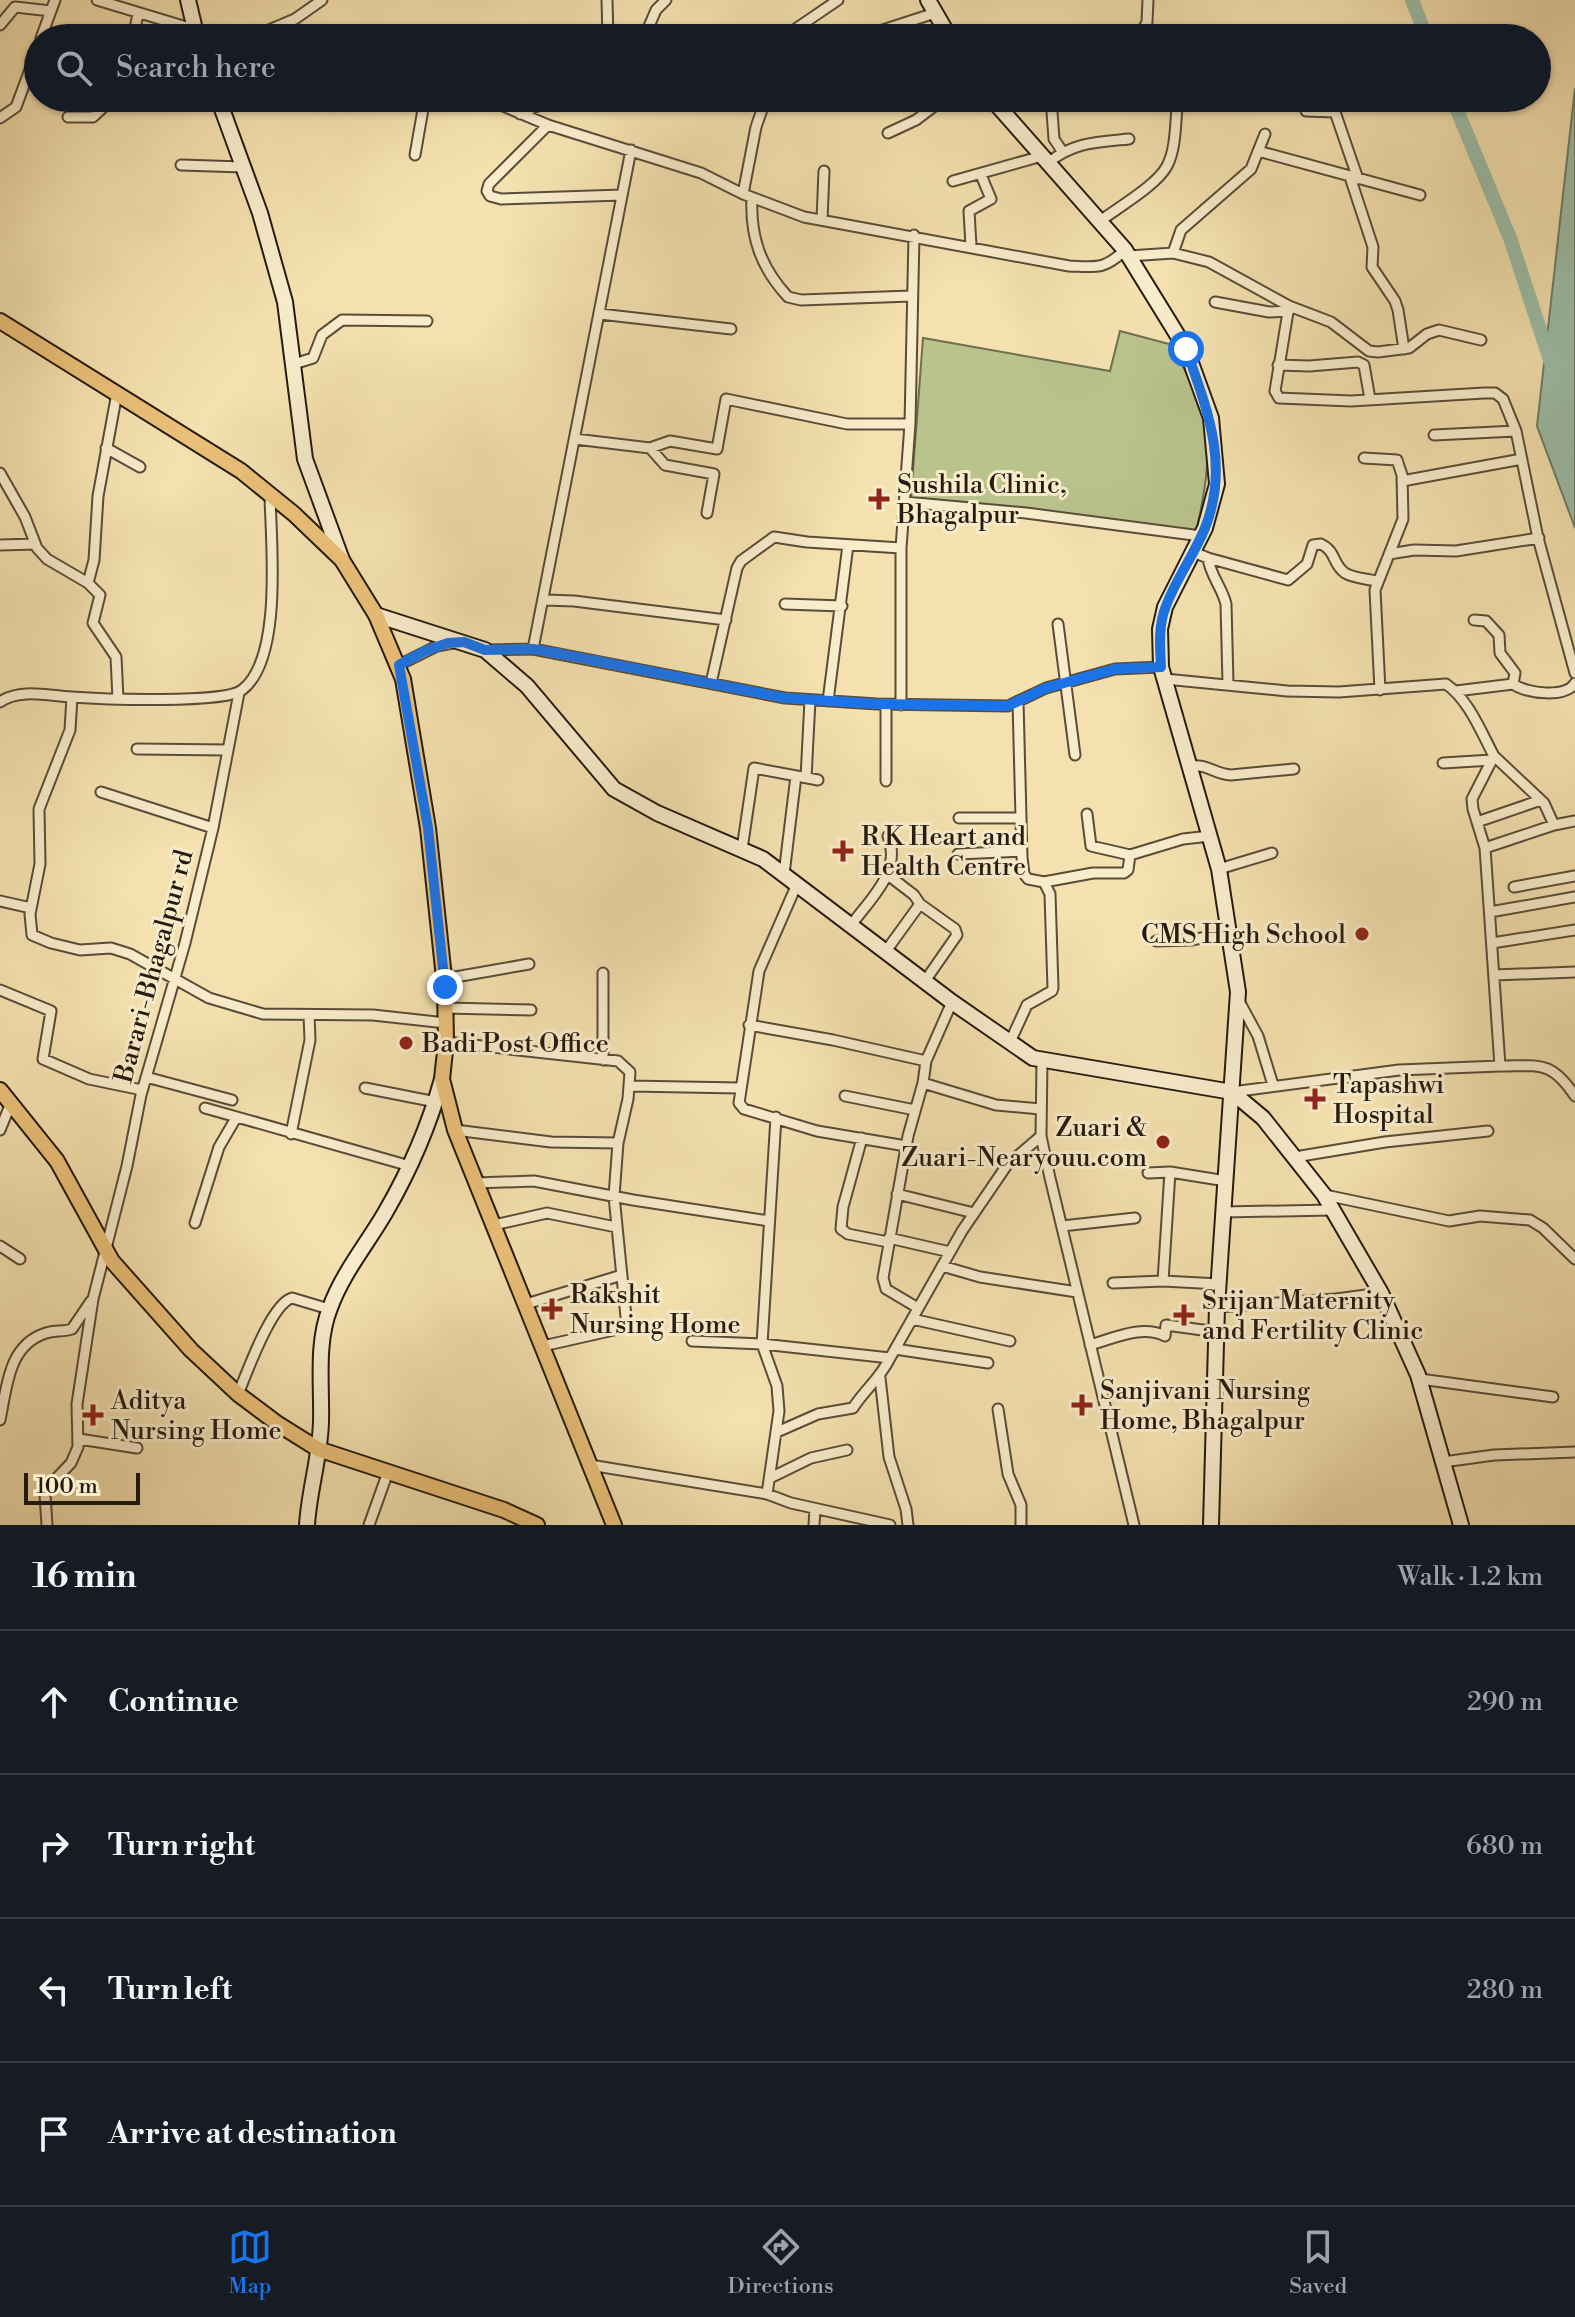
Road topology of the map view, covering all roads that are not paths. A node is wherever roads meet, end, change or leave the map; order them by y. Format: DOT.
graph roads {
  1 [pos="55,0"];
  2 [pos="97,0"];
  3 [pos="188,0"];
  4 [pos="322,0"];
  5 [pos="607,0"];
  6 [pos="666,0"];
  7 [pos="838,0"];
  8 [pos="1152,1"];
  9 [pos="932,7"];
  10 [pos="51,11"];
  11 [pos="138,14"];
  12 [pos="46,24"];
  13 [pos="136,24"];
  14 [pos="166,24"];
  15 [pos="193,24"];
  16 [pos="283,24"];
  17 [pos="608,24"];
  18 [pos="650,24"];
  19 [pos="803,24"];
  20 [pos="891,24"];
  21 [pos="1146,24"];
  22 [pos="0,25"];
  23 [pos="24,86"];
  24 [pos="100,112"];
  25 [pos="223,112"];
  26 [pos="423,112"];
  27 [pos="516,112"];
  28 [pos="524,112"];
  29 [pos="761,112"];
  30 [pos="927,112"];
  31 [pos="1003,112"];
  32 [pos="1052,112"];
  33 [pos="1176,112"];
  34 [pos="1335,112"];
  35 [pos="520,114"];
  36 [pos="68,117"];
  37 [pos="0,118"];
  38 [pos="548,125"];
  39 [pos="888,133"];
  40 [pos="1265,134"];
  41 [pos="1129,139"];
  42 [pos="631,150"];
  43 [pos="1062,151"];
  44 [pos="1258,151"];
  45 [pos="415,155"];
  46 [pos="1045,159"];
  47 [pos="181,165"];
  48 [pos="243,167"];
  49 [pos="824,171"];
  50 [pos="981,175"];
  51 [pos="1354,178"];
  52 [pos="953,181"];
  53 [pos="622,195"];
  54 [pos="1420,195"];
  55 [pos="747,196"];
  56 [pos="822,220"];
  57 [pos="1100,221"];
  58 [pos="914,235"];
  59 [pos="971,246"];
  60 [pos="1127,253"];
  61 [pos="1173,253"];
  62 [pos="911,296"];
  63 [pos="1215,302"];
  64 [pos="1289,308"];
  65 [pos="600,314"];
  66 [pos="0,321"];
  67 [pos="427,321"];
  68 [pos="731,329"];
  69 [pos="1481,340"];
  70 [pos="1404,349"];
  71 [pos="294,364"];
  72 [pos="1278,365"];
  73 [pos="117,393"];
  74 [pos="1370,399"];
  75 [pos="910,424"];
  76 [pos="1516,431"];
  77 [pos="1434,435"];
  78 [pos="575,439"];
  79 [pos="106,448"];
  80 [pos="650,448"];
  81 [pos="1364,458"];
  82 [pos="1522,459"];
  83 [pos="140,467"];
  84 [pos="0,473"];
  85 [pos="1402,481"];
  86 [pos="270,496"];
  87 [pos="905,502"];
  88 [pos="707,513"];
  89 [pos="1201,536"];
  90 [pos="1539,538"];
  91 [pos="35,544"];
  92 [pos="0,545"];
  93 [pos="848,545"];
  94 [pos="901,548"];
  95 [pos="1193,552"];
  96 [pos="1389,554"];
  97 [pos="1208,558"];
  98 [pos="342,560"];
  99 [pos="1376,581"];
  100 [pos="88,583"];
  101 [pos="545,600"];
  102 [pos="785,604"];
  103 [pos="842,606"];
  104 [pos="376,615"];
  105 [pos="726,620"];
  106 [pos="1474,620"];
  107 [pos="1058,624"];
  108 [pos="464,642"];
  109 [pos="533,649"];
  110 [pos="485,650"];
  111 [pos="399,665"];
  112 [pos="1163,673"];
  113 [pos="1575,673"];
  114 [pos="1063,682"];
  115 [pos="711,683"];
  116 [pos="1575,683"];
  117 [pos="1228,684"];
  118 [pos="1513,684"];
  119 [pos="1380,690"];
  120 [pos="1456,691"];
  121 [pos="239,693"];
  122 [pos="72,697"];
  123 [pos="118,699"];
  124 [pos="810,700"];
  125 [pos="828,701"];
  126 [pos="1018,701"];
  127 [pos="0,702"];
  128 [pos="886,704"];
  129 [pos="901,705"];
  130 [pos="137,749"];
  131 [pos="228,750"];
  132 [pos="1075,755"];
  133 [pos="1493,758"];
  134 [pos="1443,763"];
  135 [pos="1190,766"];
  136 [pos="1294,769"];
  137 [pos="801,777"];
  138 [pos="818,780"];
  139 [pos="886,781"];
  140 [pos="101,792"];
  141 [pos="1541,800"];
  142 [pos="1087,814"];
  143 [pos="959,818"];
  144 [pos="1020,818"];
  145 [pos="1575,821"];
  146 [pos="1477,822"];
  147 [pos="1554,825"];
  148 [pos="213,828"];
  149 [pos="888,836"];
  150 [pos="1210,836"];
  151 [pos="1485,848"];
  152 [pos="742,849"];
  153 [pos="1021,851"];
  154 [pos="1272,853"];
  155 [pos="958,854"];
  156 [pos="1130,855"];
  157 [pos="1219,869"];
  158 [pos="784,874"];
  159 [pos="888,875"];
  160 [pos="1575,876"];
  161 [pos="1044,882"];
  162 [pos="797,884"];
  163 [pos="1514,887"];
  164 [pos="1575,897"];
  165 [pos="0,901"];
  166 [pos="920,904"];
  167 [pos="31,908"];
  168 [pos="1490,912"];
  169 [pos="852,924"];
  170 [pos="1575,930"];
  171 [pos="1228,933"];
  172 [pos="1156,941"];
  173 [pos="1492,943"];
  174 [pos="886,951"];
  175 [pos="529,964"];
  176 [pos="1575,972"];
  177 [pos="603,973"];
  178 [pos="1494,975"];
  179 [pos="175,978"];
  180 [pos="444,979"];
  181 [pos="925,981"];
  182 [pos="0,990"];
  183 [pos="1237,998"];
  184 [pos="952,1002"];
  185 [pos="531,1010"];
  186 [pos="309,1015"];
  187 [pos="446,1015"];
  188 [pos="749,1025"];
  189 [pos="446,1042"];
  190 [pos="1010,1042"];
  191 [pos="603,1060"];
  192 [pos="926,1061"];
  193 [pos="1042,1061"];
  194 [pos="1500,1066"];
  195 [pos="146,1077"];
  196 [pos="442,1079"];
  197 [pos="923,1083"];
  198 [pos="1273,1085"];
  199 [pos="630,1086"];
  200 [pos="365,1088"];
  201 [pos="739,1088"];
  202 [pos="0,1090"];
  203 [pos="142,1090"];
  204 [pos="1232,1092"];
  205 [pos="845,1096"];
  206 [pos="1575,1096"];
  207 [pos="232,1100"];
  208 [pos="436,1102"];
  209 [pos="11,1103"];
  210 [pos="205,1108"];
  211 [pos="1040,1109"];
  212 [pos="915,1110"];
  213 [pos="776,1117"];
  214 [pos="236,1118"];
  215 [pos="0,1130"];
  216 [pos="455,1130"];
  217 [pos="1488,1131"];
  218 [pos="291,1134"];
  219 [pos="1041,1136"];
  220 [pos="862,1138"];
  221 [pos="618,1143"];
  222 [pos="906,1146"];
  223 [pos="1295,1157"];
  224 [pos="410,1166"];
  225 [pos="1170,1172"];
  226 [pos="1148,1173"];
  227 [pos="1226,1181"];
  228 [pos="476,1183"];
  229 [pos="897,1194"];
  230 [pos="1324,1195"];
  231 [pos="614,1196"];
  232 [pos="1332,1210"];
  233 [pos="1224,1212"];
  234 [pos="974,1213"];
  235 [pos="1135,1218"];
  236 [pos="769,1221"];
  237 [pos="195,1223"];
  238 [pos="494,1225"];
  239 [pos="1062,1226"];
  240 [pos="616,1227"];
  241 [pos="889,1240"];
  242 [pos="0,1246"];
  243 [pos="105,1249"];
  244 [pos="950,1252"];
  245 [pos="20,1259"];
  246 [pos="1575,1259"];
  247 [pos="942,1266"];
  248 [pos="622,1275"];
  249 [pos="1163,1281"];
  250 [pos="1113,1283"];
  251 [pos="1219,1284"];
  252 [pos="1077,1292"];
  253 [pos="1381,1293"];
  254 [pos="93,1299"];
  255 [pos="526,1304"];
  256 [pos="1217,1307"];
  257 [pos="918,1308"];
  258 [pos="329,1309"];
  259 [pos="912,1319"];
  260 [pos="1217,1332"];
  261 [pos="692,1341"];
  262 [pos="1010,1341"];
  263 [pos="762,1344"];
  264 [pos="1090,1345"];
  265 [pos="543,1346"];
  266 [pos="893,1353"];
  267 [pos="988,1363"];
  268 [pos="0,1370"];
  269 [pos="11,1373"];
  270 [pos="880,1378"];
  271 [pos="1420,1379"];
  272 [pos="238,1394"];
  273 [pos="1553,1397"];
  274 [pos="998,1409"];
  275 [pos="0,1420"];
  276 [pos="777,1432"];
  277 [pos="79,1439"];
  278 [pos="137,1448"];
  279 [pos="318,1449"];
  280 [pos="847,1450"];
  281 [pos="1575,1452"];
  282 [pos="1443,1462"];
  283 [pos="590,1465"];
  284 [pos="388,1472"];
  285 [pos="770,1478"];
  286 [pos="767,1494"];
  287 [pos="815,1509"];
  288 [pos="47,1525"];
  289 [pos="307,1525"];
  290 [pos="369,1525"];
  291 [pos="537,1525"];
  292 [pos="614,1525"];
  293 [pos="814,1525"];
  294 [pos="890,1525"];
  295 [pos="908,1525"];
  296 [pos="1021,1525"];
  297 [pos="1134,1525"];
  298 [pos="1211,1525"];
  299 [pos="1461,1525"];
  1 -- 10 [label="street"];
  2 -- 11 [label="street"];
  3 -- 15 [label="main road"];
  4 -- 16 [label="street"];
  5 -- 17 [label="street"];
  6 -- 18 [label="street"];
  7 -- 19 [label="street"];
  8 -- 21 [label="street"];
  9 -- 20 [label="street"];
  10 -- 12 [label="street"];
  10 -- 22 [label="street"];
  11 -- 13 [label="street"];
  11 -- 14 [label="street"];
  23 -- 37 [label="street"];
  24 -- 36 [label="street"];
  25 -- 48 [label="main road"];
  26 -- 45 [label="street"];
  27 -- 35 [label="street"];
  28 -- 35 [label="street"];
  29 -- 55 [label="street"];
  30 -- 39 [label="street"];
  31 -- 46 [label="main road"];
  32 -- 43 [label="street"];
  33 -- 57 [label="street"];
  34 -- 51 [label="street"];
  35 -- 38 [label="street"];
  38 -- 42 [label="street"];
  38 -- 53 [label="street"];
  40 -- 44 [label="street"];
  41 -- 43 [label="street"];
  42 -- 53 [label="street"];
  42 -- 55 [label="street"];
  43 -- 46 [label="street"];
  44 -- 51 [label="street"];
  44 -- 61 [label="street"];
  46 -- 50 [label="street"];
  46 -- 57 [label="main road"];
  47 -- 48 [label="street"];
  48 -- 71 [label="main road"];
  49 -- 56 [label="street"];
  50 -- 52 [label="street"];
  50 -- 59 [label="street"];
  51 -- 54 [label="street"];
  51 -- 70 [label="street"];
  53 -- 65 [label="street"];
  55 -- 56 [label="street"];
  55 -- 62 [label="street"];
  56 -- 58 [label="street"];
  57 -- 60 [label="main road"];
  58 -- 59 [label="street"];
  58 -- 62 [label="street"];
  59 -- 60 [label="street"];
  60 -- 61 [label="street"];
  60 -- 89 [label="main road"];
  61 -- 64 [label="street"];
  62 -- 75 [label="street"];
  63 -- 64 [label="street"];
  64 -- 70 [label="street"];
  64 -- 72 [label="street"];
  65 -- 68 [label="street"];
  65 -- 78 [label="street"];
  66 -- 73 [label="main road"];
  67 -- 71 [label="street"];
  69 -- 70 [label="street"];
  71 -- 98 [label="main road"];
  72 -- 74 [label="street"];
  72 -- 74 [label="street"];
  73 -- 79 [label="street"];
  73 -- 86 [label="main road"];
  74 -- 76 [label="street"];
  75 -- 80 [label="street"];
  75 -- 87 [label="street"];
  76 -- 77 [label="street"];
  76 -- 82 [label="street"];
  78 -- 80 [label="street"];
  78 -- 101 [label="street"];
  79 -- 83 [label="street"];
  79 -- 100 [label="street"];
  80 -- 88 [label="street"];
  81 -- 85 [label="street"];
  82 -- 85 [label="street"];
  82 -- 90 [label="street"];
  84 -- 91 [label="street"];
  85 -- 96 [label="street"];
  86 -- 98 [label="main road"];
  86 -- 121 [label="street"];
  87 -- 89 [label="street"];
  87 -- 94 [label="street"];
  89 -- 95 [label="main road"];
  90 -- 96 [label="street"];
  90 -- 113 [label="street"];
  91 -- 92 [label="street"];
  91 -- 100 [label="street"];
  93 -- 94 [label="street"];
  93 -- 103 [label="street"];
  93 -- 105 [label="street"];
  94 -- 129 [label="street"];
  95 -- 97 [label="street"];
  95 -- 112 [label="main road"];
  96 -- 99 [label="street"];
  97 -- 99 [label="street"];
  97 -- 117 [label="street"];
  98 -- 104 [label="main road"];
  99 -- 119 [label="street"];
  100 -- 123 [label="street"];
  101 -- 105 [label="street"];
  101 -- 109 [label="street"];
  102 -- 103 [label="street"];
  103 -- 125 [label="street"];
  104 -- 108 [label="main road"];
  104 -- 111 [label="main road"];
  105 -- 115 [label="street"];
  106 -- 118 [label="street"];
  107 -- 114 [label="street"];
  108 -- 110 [label="main road"];
  108 -- 111 [label="street"];
  109 -- 110 [label="street"];
  109 -- 115 [label="street"];
  110 -- 152 [label="main road"];
  111 -- 180 [label="main road"];
  112 -- 114 [label="street"];
  112 -- 117 [label="street"];
  112 -- 135 [label="main road"];
  114 -- 126 [label="street"];
  114 -- 132 [label="street"];
  115 -- 124 [label="street"];
  116 -- 118 [label="street"];
  117 -- 119 [label="street"];
  118 -- 120 [label="street"];
  119 -- 120 [label="street"];
  120 -- 133 [label="street"];
  121 -- 123 [label="street"];
  121 -- 131 [label="street, Barari-Bhagalpur rd"];
  122 -- 123 [label="street"];
  122 -- 127 [label="street"];
  122 -- 167 [label="street"];
  124 -- 125 [label="street"];
  124 -- 137 [label="street"];
  125 -- 128 [label="street"];
  126 -- 129 [label="street"];
  126 -- 144 [label="street"];
  128 -- 129 [label="street"];
  128 -- 139 [label="street"];
  130 -- 131 [label="street"];
  131 -- 148 [label="street, Barari-Bhagalpur rd"];
  133 -- 134 [label="street"];
  133 -- 141 [label="street"];
  133 -- 146 [label="street"];
  135 -- 136 [label="street"];
  135 -- 150 [label="main road"];
  137 -- 138 [label="street"];
  137 -- 152 [label="street"];
  137 -- 158 [label="street"];
  140 -- 148 [label="street"];
  141 -- 146 [label="street"];
  141 -- 147 [label="street"];
  142 -- 156 [label="street"];
  143 -- 144 [label="street"];
  144 -- 153 [label="street"];
  145 -- 147 [label="street"];
  146 -- 151 [label="street"];
  147 -- 151 [label="street"];
  148 -- 179 [label="street, Barari-Bhagalpur rd"];
  149 -- 159 [label="street"];
  150 -- 156 [label="street"];
  150 -- 157 [label="main road"];
  151 -- 168 [label="street"];
  152 -- 158 [label="main road"];
  153 -- 155 [label="street"];
  153 -- 161 [label="street"];
  154 -- 157 [label="street"];
  156 -- 161 [label="street"];
  157 -- 171 [label="main road"];
  158 -- 162 [label="main road"];
  159 -- 166 [label="street"];
  159 -- 169 [label="street"];
  160 -- 163 [label="street"];
  161 -- 190 [label="street"];
  162 -- 169 [label="main road"];
  162 -- 188 [label="street"];
  164 -- 168 [label="street"];
  165 -- 167 [label="street"];
  166 -- 174 [label="street"];
  166 -- 181 [label="street"];
  167 -- 179 [label="street"];
  168 -- 173 [label="street"];
  169 -- 174 [label="main road"];
  170 -- 173 [label="street"];
  171 -- 172 [label="street"];
  171 -- 183 [label="main road"];
  173 -- 178 [label="street"];
  174 -- 181 [label="main road"];
  175 -- 180 [label="street"];
  176 -- 178 [label="street"];
  177 -- 191 [label="street"];
  178 -- 194 [label="street"];
  179 -- 186 [label="street"];
  179 -- 195 [label="street, Barari-Bhagalpur rd"];
  180 -- 187 [label="main road"];
  181 -- 184 [label="main road"];
  182 -- 203 [label="street"];
  183 -- 198 [label="street"];
  183 -- 204 [label="main road"];
  184 -- 190 [label="main road"];
  184 -- 192 [label="street"];
  185 -- 187 [label="street"];
  186 -- 187 [label="street"];
  186 -- 218 [label="street"];
  187 -- 189 [label="main road"];
  188 -- 192 [label="street"];
  188 -- 201 [label="street"];
  189 -- 191 [label="street"];
  189 -- 196 [label="main road"];
  190 -- 193 [label="main road"];
  191 -- 199 [label="street"];
  192 -- 197 [label="street"];
  193 -- 204 [label="main road"];
  193 -- 211 [label="street"];
  194 -- 198 [label="street"];
  194 -- 206 [label="street"];
  195 -- 203 [label="street, Barari-Bhagalpur rd"];
  195 -- 207 [label="street"];
  196 -- 208 [label="main road"];
  196 -- 216 [label="main road"];
  197 -- 211 [label="street"];
  197 -- 212 [label="street"];
  198 -- 204 [label="street"];
  199 -- 201 [label="street"];
  199 -- 221 [label="street"];
  200 -- 208 [label="street"];
  201 -- 213 [label="street"];
  202 -- 209 [label="main road"];
  203 -- 243 [label="street, Barari-Bhagalpur rd"];
  204 -- 223 [label="main road"];
  204 -- 227 [label="main road"];
  205 -- 212 [label="street"];
  208 -- 224 [label="main road"];
  209 -- 215 [label="street"];
  209 -- 243 [label="main road"];
  210 -- 214 [label="street"];
  211 -- 219 [label="street"];
  212 -- 222 [label="street"];
  213 -- 220 [label="street"];
  213 -- 236 [label="street"];
  214 -- 218 [label="street"];
  214 -- 237 [label="street"];
  216 -- 221 [label="street"];
  216 -- 228 [label="main road"];
  217 -- 223 [label="street"];
  218 -- 224 [label="street"];
  219 -- 234 [label="street"];
  219 -- 239 [label="street"];
  220 -- 222 [label="street"];
  220 -- 241 [label="street"];
  221 -- 231 [label="street"];
  222 -- 229 [label="street"];
  223 -- 230 [label="main road"];
  224 -- 258 [label="main road"];
  225 -- 226 [label="street"];
  225 -- 227 [label="street"];
  225 -- 249 [label="street"];
  227 -- 233 [label="main road"];
  228 -- 231 [label="street"];
  228 -- 238 [label="main road"];
  229 -- 234 [label="street"];
  229 -- 241 [label="street"];
  230 -- 232 [label="main road"];
  230 -- 246 [label="street"];
  231 -- 236 [label="street"];
  231 -- 240 [label="street"];
  232 -- 233 [label="street"];
  232 -- 253 [label="main road"];
  233 -- 251 [label="main road"];
  234 -- 244 [label="street"];
  235 -- 239 [label="street"];
  236 -- 263 [label="street"];
  238 -- 240 [label="street"];
  238 -- 255 [label="main road"];
  239 -- 252 [label="street"];
  240 -- 248 [label="street"];
  241 -- 244 [label="street"];
  241 -- 257 [label="street"];
  242 -- 245 [label="street"];
  243 -- 254 [label="street, Barari-Bhagalpur rd"];
  243 -- 272 [label="main road"];
  244 -- 247 [label="street"];
  247 -- 252 [label="street"];
  247 -- 257 [label="street"];
  248 -- 255 [label="street"];
  248 -- 265 [label="street"];
  249 -- 250 [label="street"];
  249 -- 251 [label="street"];
  251 -- 256 [label="main road"];
  252 -- 264 [label="street"];
  253 -- 256 [label="street"];
  253 -- 271 [label="main road"];
  254 -- 269 [label="street"];
  254 -- 277 [label="street, Barari-Bhagalpur rd"];
  255 -- 265 [label="main road"];
  256 -- 260 [label="main road"];
  257 -- 259 [label="street"];
  258 -- 272 [label="street"];
  258 -- 279 [label="main road"];
  259 -- 262 [label="street"];
  259 -- 266 [label="street"];
  260 -- 264 [label="street"];
  260 -- 298 [label="main road"];
  261 -- 263 [label="street"];
  263 -- 266 [label="street"];
  263 -- 276 [label="street"];
  264 -- 297 [label="street"];
  265 -- 283 [label="main road"];
  266 -- 267 [label="street"];
  266 -- 270 [label="street"];
  268 -- 269 [label="street"];
  269 -- 275 [label="street"];
  270 -- 276 [label="street"];
  270 -- 295 [label="street"];
  271 -- 273 [label="street"];
  271 -- 282 [label="main road"];
  272 -- 279 [label="main road"];
  274 -- 296 [label="street"];
  276 -- 285 [label="street"];
  277 -- 278 [label="street"];
  277 -- 288 [label="street"];
  279 -- 284 [label="main road"];
  279 -- 289 [label="main road"];
  280 -- 285 [label="street"];
  281 -- 282 [label="street"];
  282 -- 299 [label="main road"];
  283 -- 286 [label="street"];
  283 -- 292 [label="main road"];
  284 -- 290 [label="street"];
  284 -- 291 [label="main road"];
  285 -- 286 [label="street"];
  286 -- 287 [label="street"];
  287 -- 293 [label="street"];
  287 -- 294 [label="street"];
}
